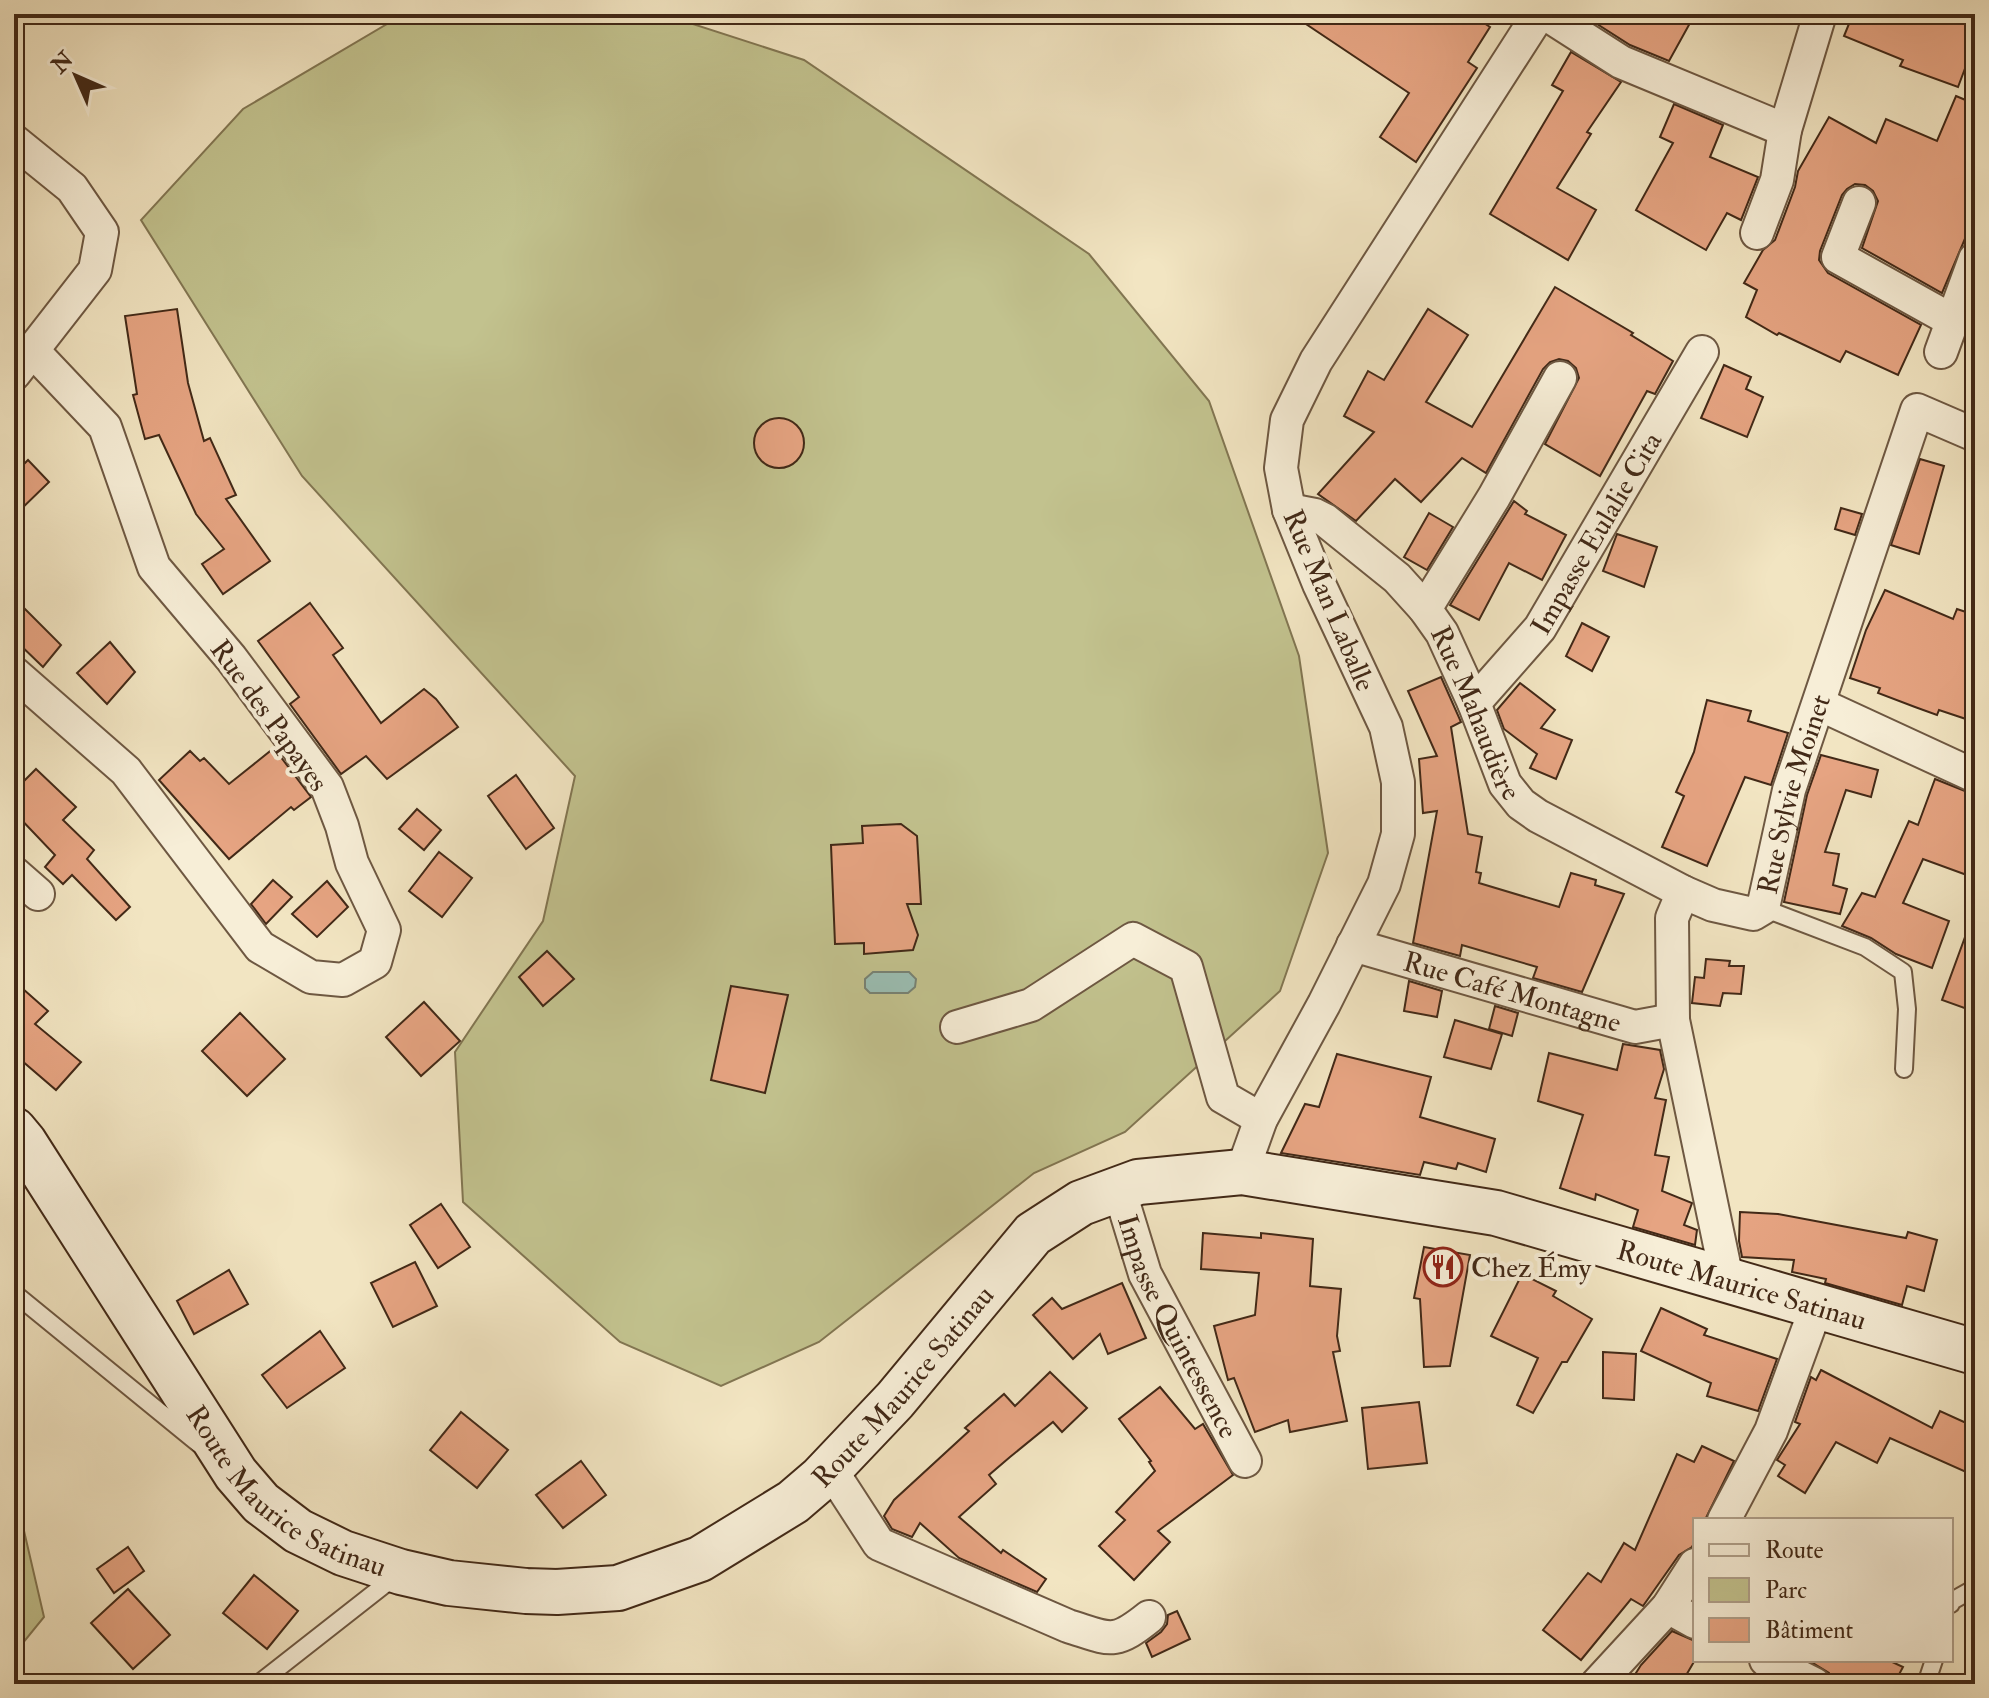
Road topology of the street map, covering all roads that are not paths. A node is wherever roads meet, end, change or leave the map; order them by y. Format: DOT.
graph roads {
  1 [pos="1539,14"];
  2 [pos="1546,14"];
  3 [pos="1820,14"];
  4 [pos="1785,130"];
  5 [pos="14,141"];
  6 [pos="1859,203"];
  7 [pos="1757,233"];
  8 [pos="1975,259"];
  9 [pos="1953,321"];
  10 [pos="1702,352"];
  11 [pos="1941,352"];
  12 [pos="20,363"];
  13 [pos="1560,378"];
  14 [pos="1975,435"];
  15 [pos="1289,510"];
  16 [pos="1425,609"];
  17 [pos="14,673"];
  18 [pos="1474,703"];
  19 [pos="1819,704"];
  20 [pos="1975,776"];
  21 [pos="1683,892"];
  22 [pos="1763,908"];
  23 [pos="1353,945"];
  24 [pos="1673,1020"];
  25 [pos="957,1027"];
  26 [pos="1904,1069"];
  27 [pos="1261,1119"];
  28 [pos="17,1141"];
  29 [pos="1242,1172"];
  30 [pos="1119,1189"];
  31 [pos="1727,1279"];
  32 [pos="14,1293"];
  33 [pos="1817,1305"];
  34 [pos="1975,1352"];
  35 [pos="1245,1461"];
  36 [pos="831,1470"];
  37 [pos="236,1474"];
  38 [pos="1725,1518"];
  39 [pos="401,1572"];
  40 [pos="1693,1573"];
  41 [pos="1975,1588"];
  42 [pos="1953,1600"];
  43 [pos="1682,1614"];
  44 [pos="1149,1617"];
  45 [pos="1770,1662"];
  46 [pos="1933,1662"];
  47 [pos="258,1684"];
  48 [pos="1597,1684"];
  49 [pos="1814,1684"];
  50 [pos="1926,1684"];
  1 -- 15 [label="street, Rue Man Laballe"];
  2 -- 4 [label="street"];
  3 -- 4 [label="street"];
  4 -- 7 [label="street"];
  5 -- 12 [label="street"];
  6 -- 9 [label="street"];
  8 -- 9 [label="street"];
  9 -- 11 [label="street"];
  10 -- 18 [label="street, Impasse Eulalie Cita"];
  12 -- 17 [label="street, Rue des Papayes"];
  13 -- 16 [label="street"];
  14 -- 19 [label="street, Rue Sylvie Moinet"];
  15 -- 16 [label="street, Rue Mahaudière"];
  15 -- 23 [label="street, Rue Man Laballe"];
  16 -- 18 [label="street, Rue Mahaudière"];
  18 -- 21 [label="street, Rue Mahaudière"];
  19 -- 20 [label="street"];
  19 -- 22 [label="street, Rue Sylvie Moinet"];
  21 -- 22 [label="street, Rue Sylvie Moinet"];
  21 -- 24 [label="street"];
  22 -- 26 [label="lane"];
  23 -- 24 [label="street, Rue Café Montagne"];
  23 -- 27 [label="street, Rue Man Laballe"];
  24 -- 31 [label="street"];
  25 -- 27 [label="street"];
  27 -- 29 [label="street, Rue Man Laballe"];
  28 -- 37 [label="main road, Route Maurice Satinau"];
  29 -- 30 [label="main road, Route Maurice Satinau"];
  29 -- 31 [label="main road, Route Maurice Satinau"];
  30 -- 35 [label="street, Impasse Quintessence"];
  30 -- 36 [label="main road, Route Maurice Satinau"];
  31 -- 33 [label="main road, Route Maurice Satinau"];
  32 -- 37 [label="lane"];
  33 -- 34 [label="main road, Route Maurice Satinau"];
  33 -- 38 [label="street"];
  36 -- 39 [label="main road, Route Maurice Satinau"];
  36 -- 44 [label="street"];
  37 -- 39 [label="main road, Route Maurice Satinau"];
  39 -- 47 [label="lane"];
  40 -- 43 [label="street"];
  41 -- 42 [label="lane"];
  43 -- 48 [label="street"];
  45 -- 49 [label="street"];
  46 -- 50 [label="lane"];
}
